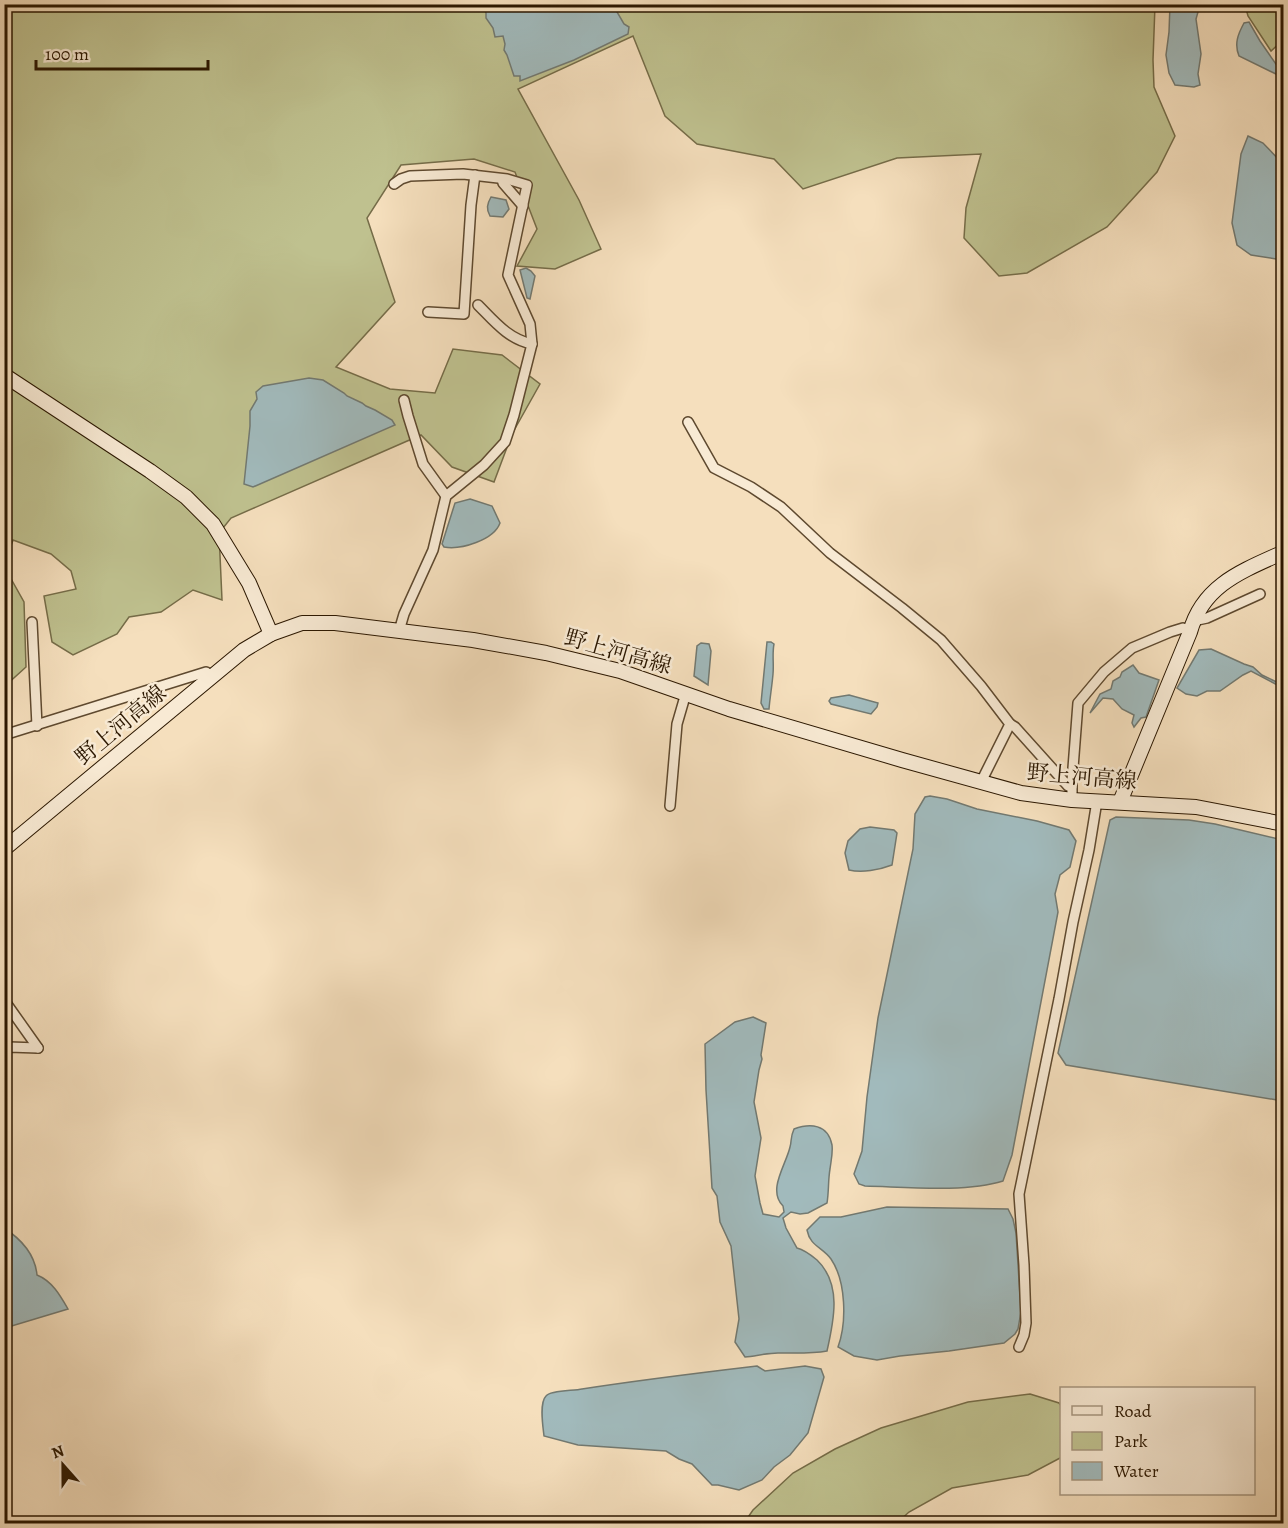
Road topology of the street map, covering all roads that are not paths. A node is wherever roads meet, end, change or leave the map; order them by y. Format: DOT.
graph roads {
  1 [pos="475,175"];
  2 [pos="502,178"];
  3 [pos="394,184"];
  4 [pos="523,206"];
  5 [pos="477,305"];
  6 [pos="428,312"];
  7 [pos="532,344"];
  8 [pos="4,375"];
  9 [pos="404,400"];
  10 [pos="688,422"];
  11 [pos="446,496"];
  12 [pos="1284,552"];
  13 [pos="1260,594"];
  14 [pos="32,622"];
  15 [pos="1192,625"];
  16 [pos="399,631"];
  17 [pos="271,634"];
  18 [pos="213,676"];
  19 [pos="686,693"];
  20 [pos="1010,724"];
  21 [pos="37,726"];
  22 [pos="4,735"];
  23 [pos="981,782"];
  24 [pos="1072,793"];
  25 [pos="1097,801"];
  26 [pos="1120,802"];
  27 [pos="670,806"];
  28 [pos="1284,824"];
  29 [pos="4,849"];
  30 [pos="4,1000"];
  31 [pos="4,1049"];
  32 [pos="1019,1347"];
  1 -- 2 [label="street"];
  1 -- 3 [label="street"];
  1 -- 6 [label="street"];
  2 -- 4 [label="street"];
  2 -- 4 [label="street"];
  4 -- 7 [label="street"];
  5 -- 7 [label="street"];
  7 -- 11 [label="street"];
  8 -- 17 [label="main road"];
  9 -- 11 [label="street"];
  10 -- 20 [label="street"];
  11 -- 16 [label="street"];
  12 -- 15 [label="main road"];
  13 -- 15 [label="street"];
  14 -- 21 [label="street"];
  15 -- 24 [label="street"];
  15 -- 26 [label="main road"];
  16 -- 17 [label="main road, 野上河高線"];
  16 -- 19 [label="main road, 野上河高線"];
  17 -- 18 [label="main road, 野上河高線"];
  18 -- 21 [label="street"];
  18 -- 29 [label="main road, 野上河高線"];
  19 -- 23 [label="main road, 野上河高線"];
  19 -- 27 [label="street"];
  20 -- 23 [label="street"];
  20 -- 24 [label="street"];
  21 -- 22 [label="street"];
  23 -- 24 [label="main road, 野上河高線"];
  24 -- 25 [label="main road, 野上河高線"];
  25 -- 26 [label="main road, 野上河高線"];
  25 -- 32 [label="street"];
  26 -- 28 [label="main road, 野上河高線"];
  30 -- 31 [label="street"];
}
